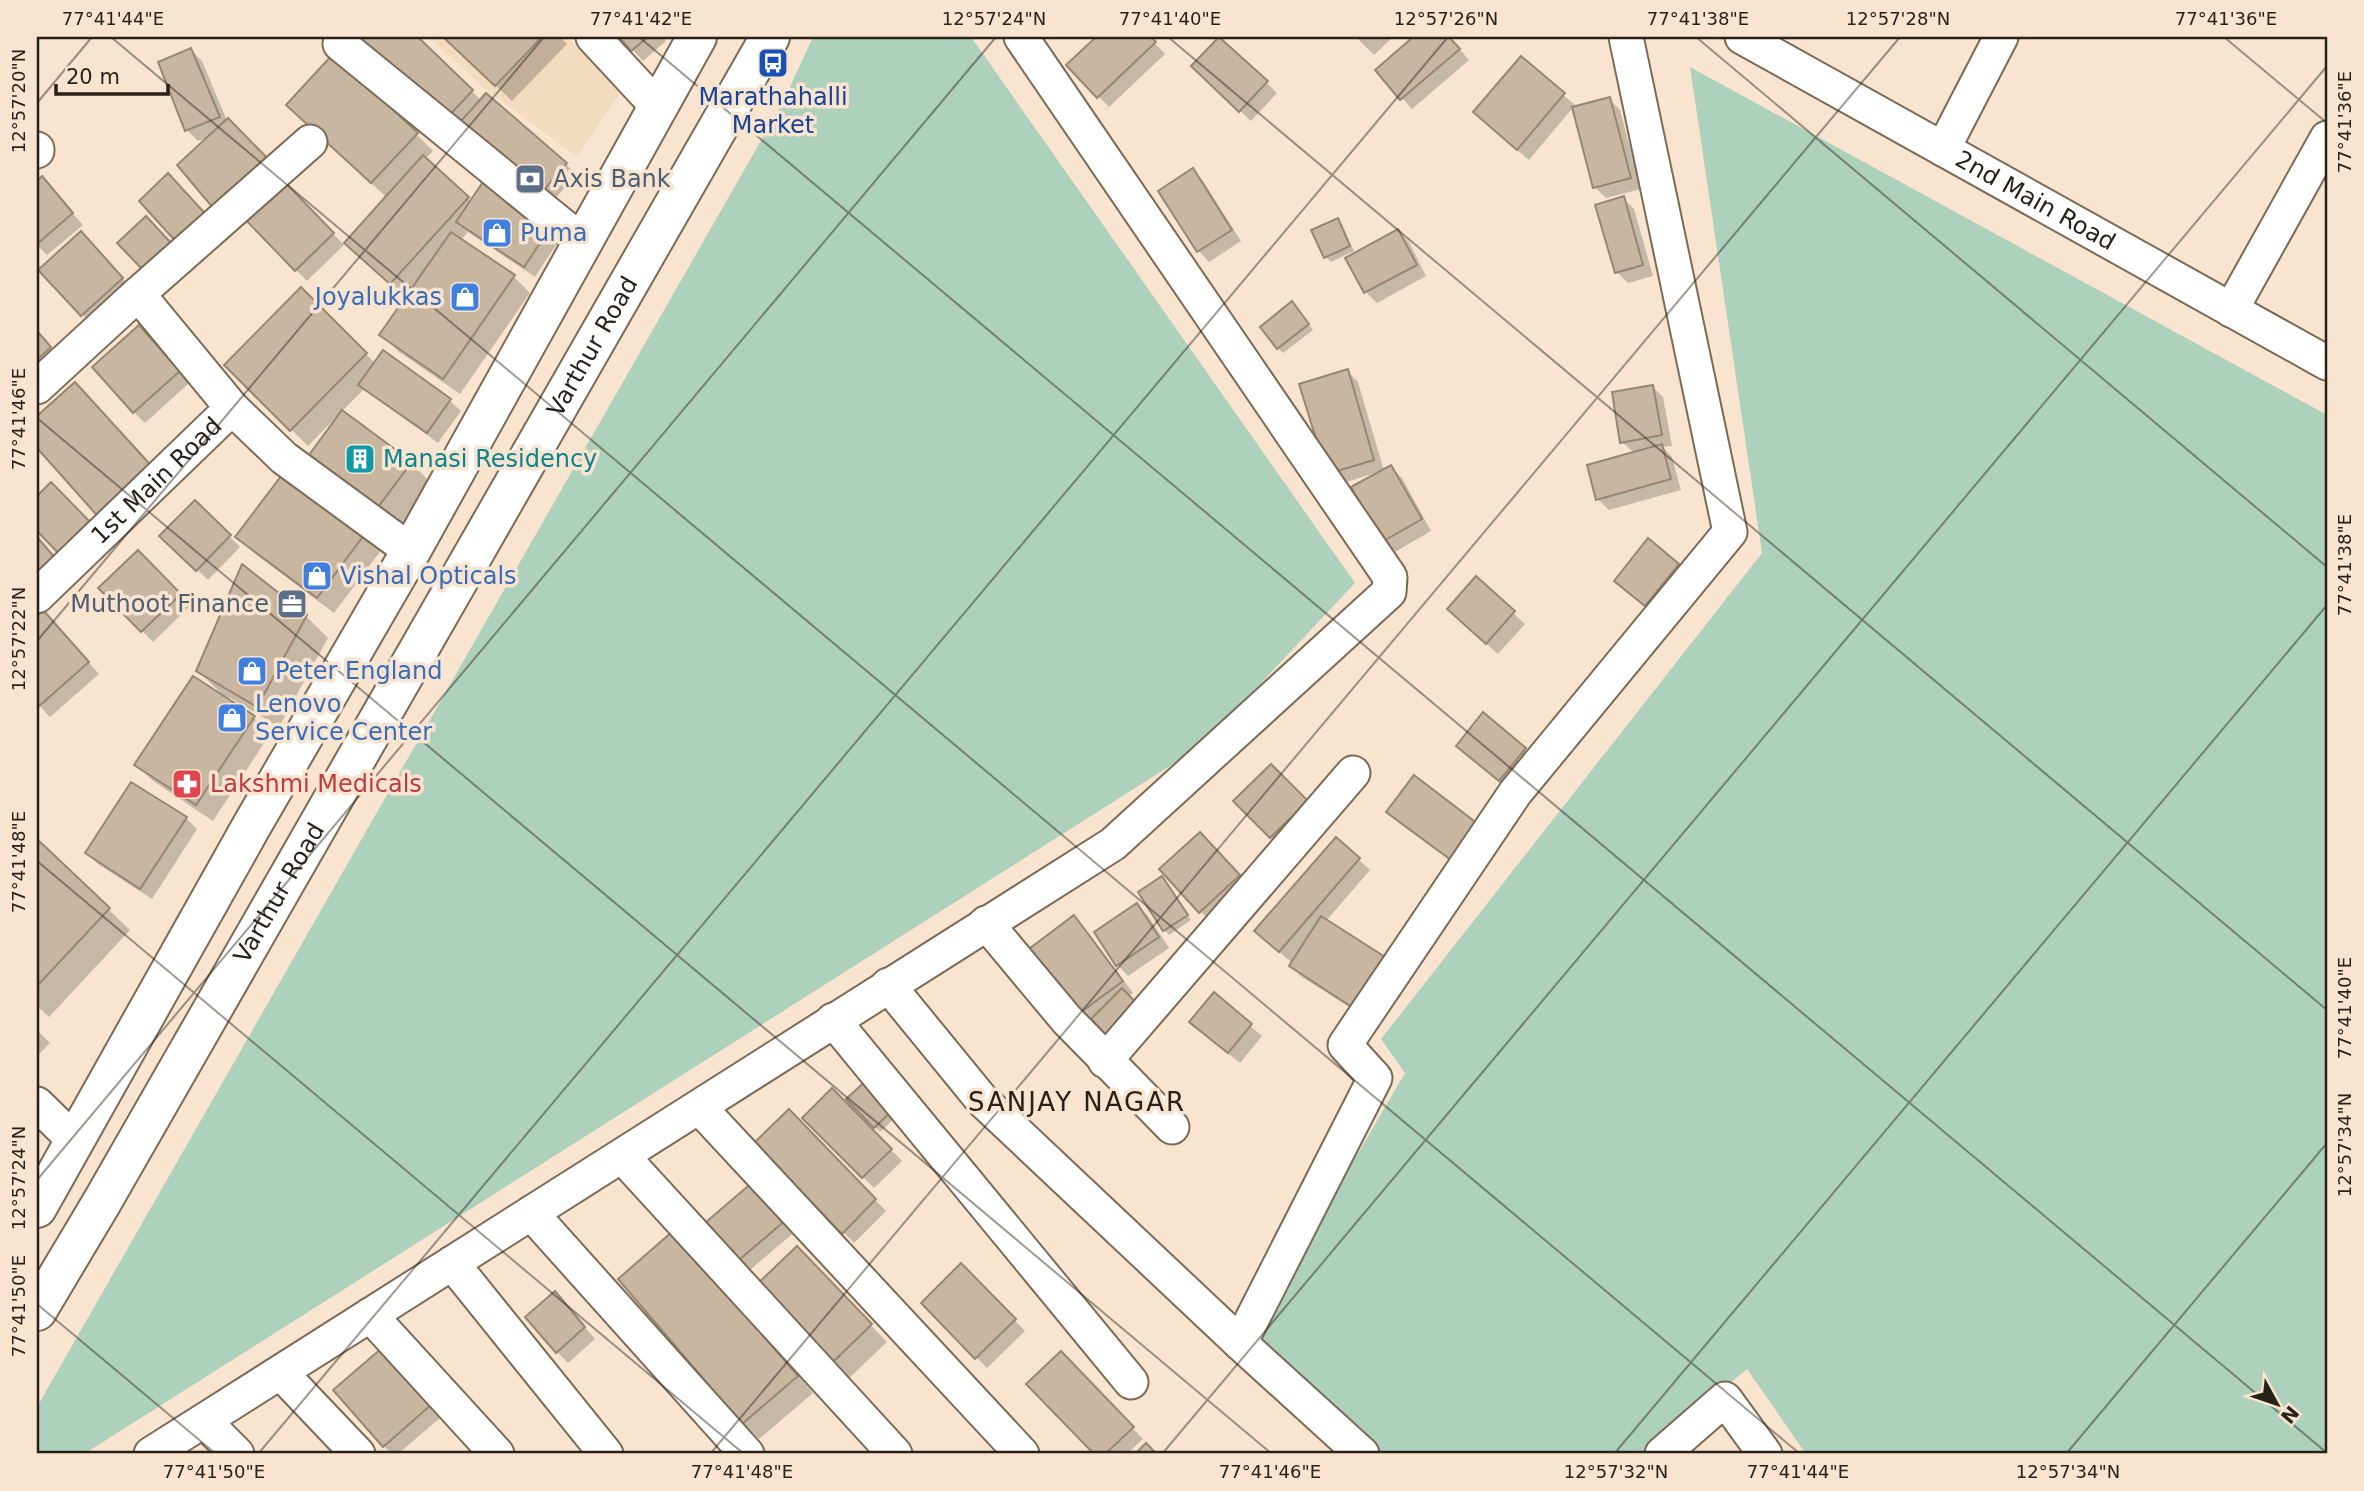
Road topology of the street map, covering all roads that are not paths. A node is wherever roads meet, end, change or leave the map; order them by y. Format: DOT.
graph roads {
  1 [pos="593,37"];
  2 [pos="697,37"];
  3 [pos="770,37"];
  4 [pos="1021,37"];
  5 [pos="1626,37"];
  6 [pos="1742,37"];
  7 [pos="2001,37"];
  8 [pos="340,44"];
  9 [pos="657,106"];
  10 [pos="2327,138"];
  11 [pos="310,142"];
  12 [pos="1942,149"];
  13 [pos="584,243"];
  14 [pos="138,293"];
  15 [pos="2231,310"];
  16 [pos="2327,363"];
  17 [pos="37,387"];
  18 [pos="232,408"];
  19 [pos="411,551"];
  20 [pos="37,596"];
  21 [pos="1353,773"];
  22 [pos="251,827"];
  23 [pos="300,854"];
  24 [pos="986,923"];
  25 [pos="888,985"];
  26 [pos="833,1020"];
  27 [pos="1105,1061"];
  28 [pos="37,1104"];
  29 [pos="699,1108"];
  30 [pos="1172,1127"];
  31 [pos="75,1141"];
  32 [pos="623,1157"];
  33 [pos="37,1208"];
  34 [pos="530,1213"];
  35 [pos="452,1263"];
  36 [pos="37,1311"];
  37 [pos="370,1315"];
  38 [pos="1240,1343"];
  39 [pos="281,1373"];
  40 [pos="1131,1382"];
  41 [pos="204,1421"];
  42 [pos="151,1454"];
  43 [pos="237,1454"];
  44 [pos="358,1454"];
  45 [pos="497,1454"];
  46 [pos="606,1454"];
  47 [pos="747,1454"];
  48 [pos="895,1454"];
  49 [pos="1022,1454"];
  50 [pos="1362,1454"];
  51 [pos="1662,1454"];
  52 [pos="1766,1454"];
  1 -- 9 [label="street"];
  2 -- 9 [label="main road"];
  3 -- 23 [label="main road, Varthur Road"];
  4 -- 24 [label="street"];
  5 -- 38 [label="street"];
  6 -- 12 [label="street, 2nd Main Road"];
  7 -- 12 [label="street"];
  8 -- 13 [label="street"];
  9 -- 13 [label="main road"];
  10 -- 15 [label="street"];
  11 -- 14 [label="street"];
  12 -- 15 [label="street, 2nd Main Road"];
  13 -- 19 [label="main road"];
  14 -- 17 [label="street"];
  14 -- 18 [label="street"];
  15 -- 16 [label="street, 2nd Main Road"];
  18 -- 19 [label="street, 1st Main Road"];
  18 -- 20 [label="street, 1st Main Road"];
  19 -- 22 [label="main road"];
  21 -- 27 [label="street"];
  22 -- 23 [label="main road"];
  22 -- 31 [label="main road"];
  23 -- 36 [label="main road, Varthur Road"];
  24 -- 25 [label="street"];
  24 -- 27 [label="street"];
  25 -- 26 [label="street"];
  25 -- 38 [label="street"];
  26 -- 29 [label="street"];
  26 -- 40 [label="street"];
  27 -- 30 [label="street"];
  28 -- 31 [label="street"];
  29 -- 32 [label="street"];
  29 -- 49 [label="street"];
  31 -- 33 [label="main road"];
  32 -- 34 [label="street"];
  32 -- 48 [label="street"];
  34 -- 35 [label="street"];
  34 -- 47 [label="street"];
  35 -- 37 [label="street"];
  35 -- 46 [label="street"];
  37 -- 39 [label="street"];
  37 -- 45 [label="street"];
  38 -- 50 [label="street"];
  39 -- 41 [label="street"];
  39 -- 44 [label="street"];
  41 -- 42 [label="street"];
  41 -- 43 [label="street"];
  51 -- 52 [label="street"];
}
